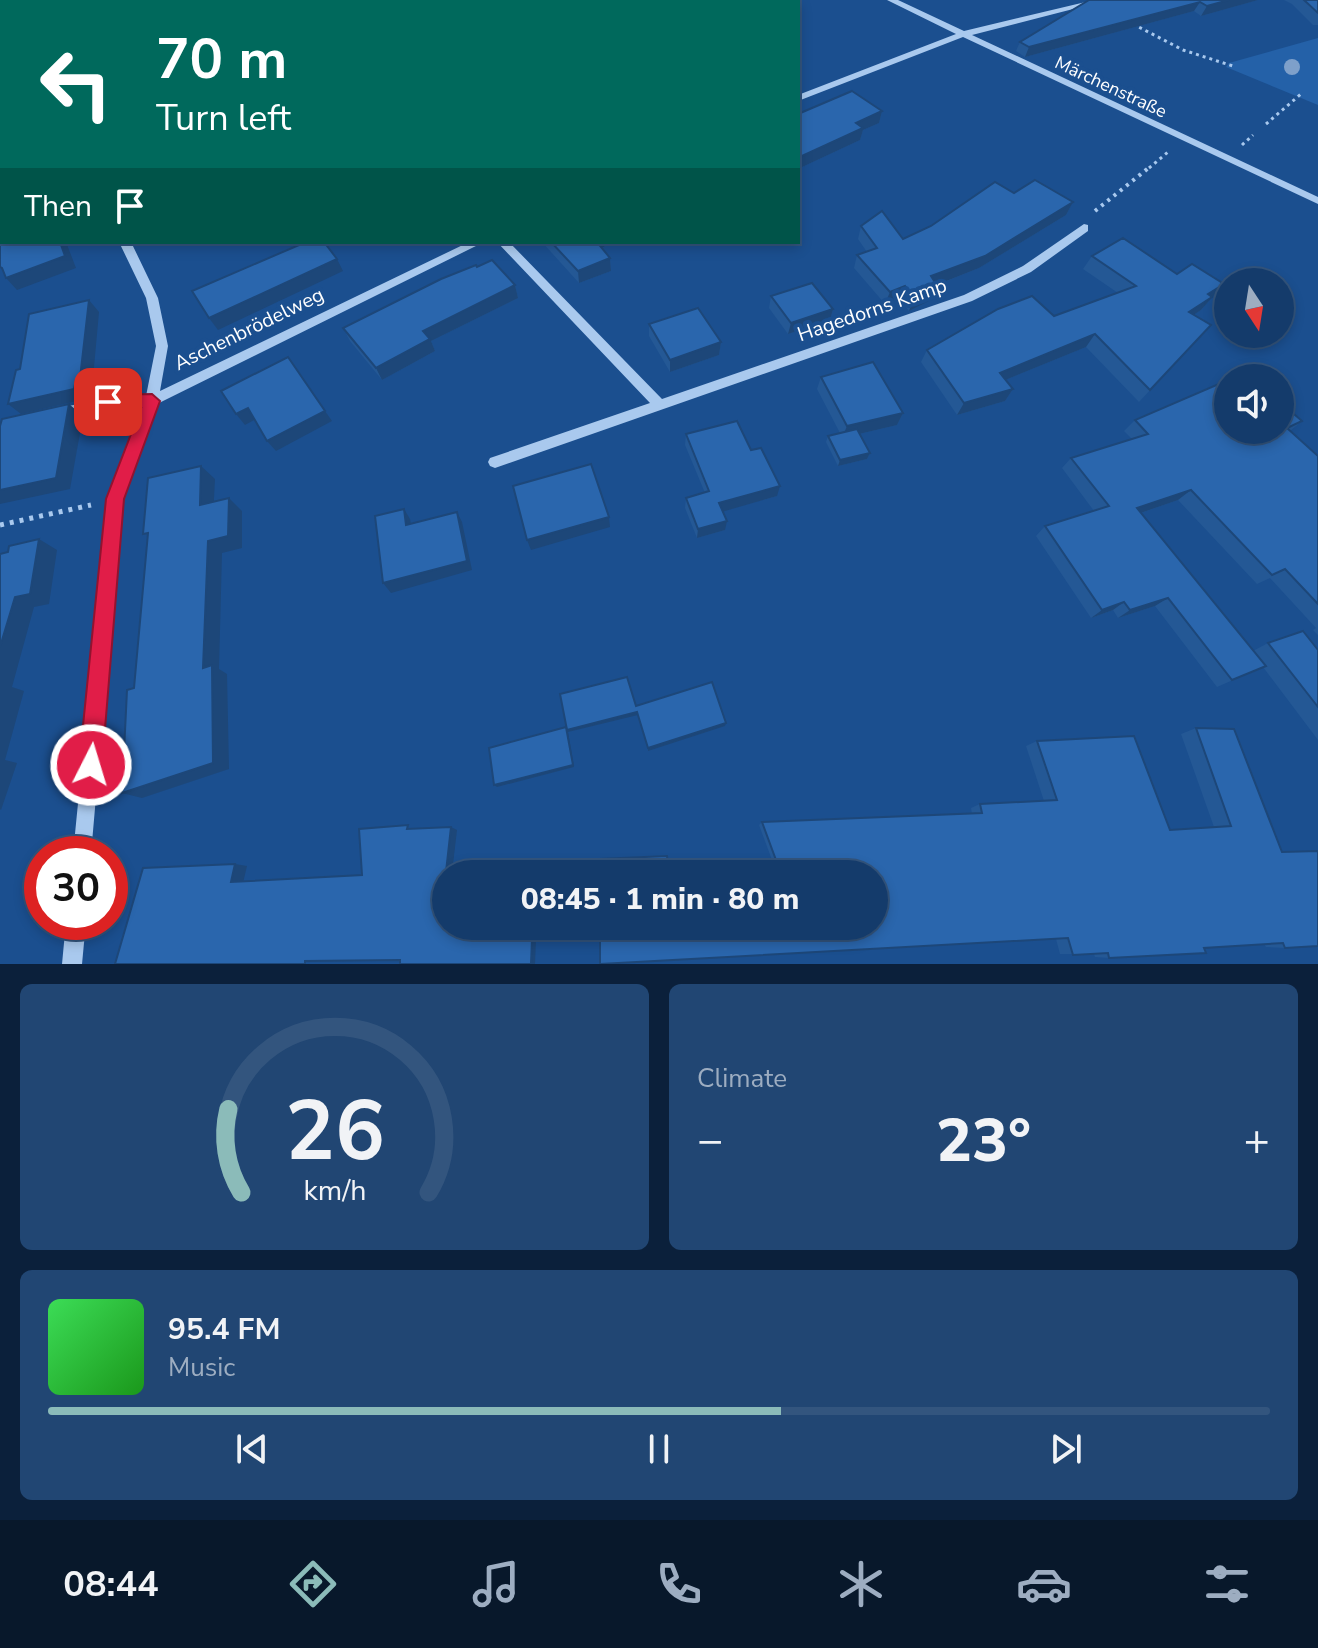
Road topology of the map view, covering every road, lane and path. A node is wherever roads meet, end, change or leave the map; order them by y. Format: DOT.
graph roads {
  1 [pos="891,0"];
  2 [pos="1104,0"];
  3 [pos="1123,18"];
  4 [pos="960,35"];
  5 [pos="1236,67"];
  6 [pos="1301,94"];
  7 [pos="800,97"];
  8 [pos="1266,124"];
  9 [pos="1184,139"];
  10 [pos="1318,201"];
  11 [pos="1084,228"];
  12 [pos="126,244"];
  13 [pos="474,244"];
  14 [pos="505,244"];
  15 [pos="152,401"];
  16 [pos="660,405"];
  17 [pos="46,416"];
  18 [pos="495,462"];
  19 [pos="115,499"];
  20 [pos="0,525"];
  21 [pos="84,836"];
  22 [pos="74,940"];
  23 [pos="72,964"];
  1 -- 4 [label="street, Märchenstraße"];
  2 -- 4 [label="street"];
  3 -- 5 [label="path"];
  4 -- 7 [label="street"];
  4 -- 9 [label="street, Märchenstraße"];
  6 -- 8 [label="path"];
  9 -- 10 [label="street, Märchenstraße"];
  9 -- 11 [label="path"];
  11 -- 16 [label="street, Hagedorns Kamp"];
  12 -- 15 [label="street"];
  13 -- 15 [label="street, Aschenbrödelweg"];
  14 -- 16 [label="street"];
  15 -- 17 [label="street"];
  15 -- 19 [label="street"];
  16 -- 18 [label="street, Hagedorns Kamp"];
  19 -- 20 [label="path"];
  19 -- 21 [label="street"];
  22 -- 23 [label="street"];
}
